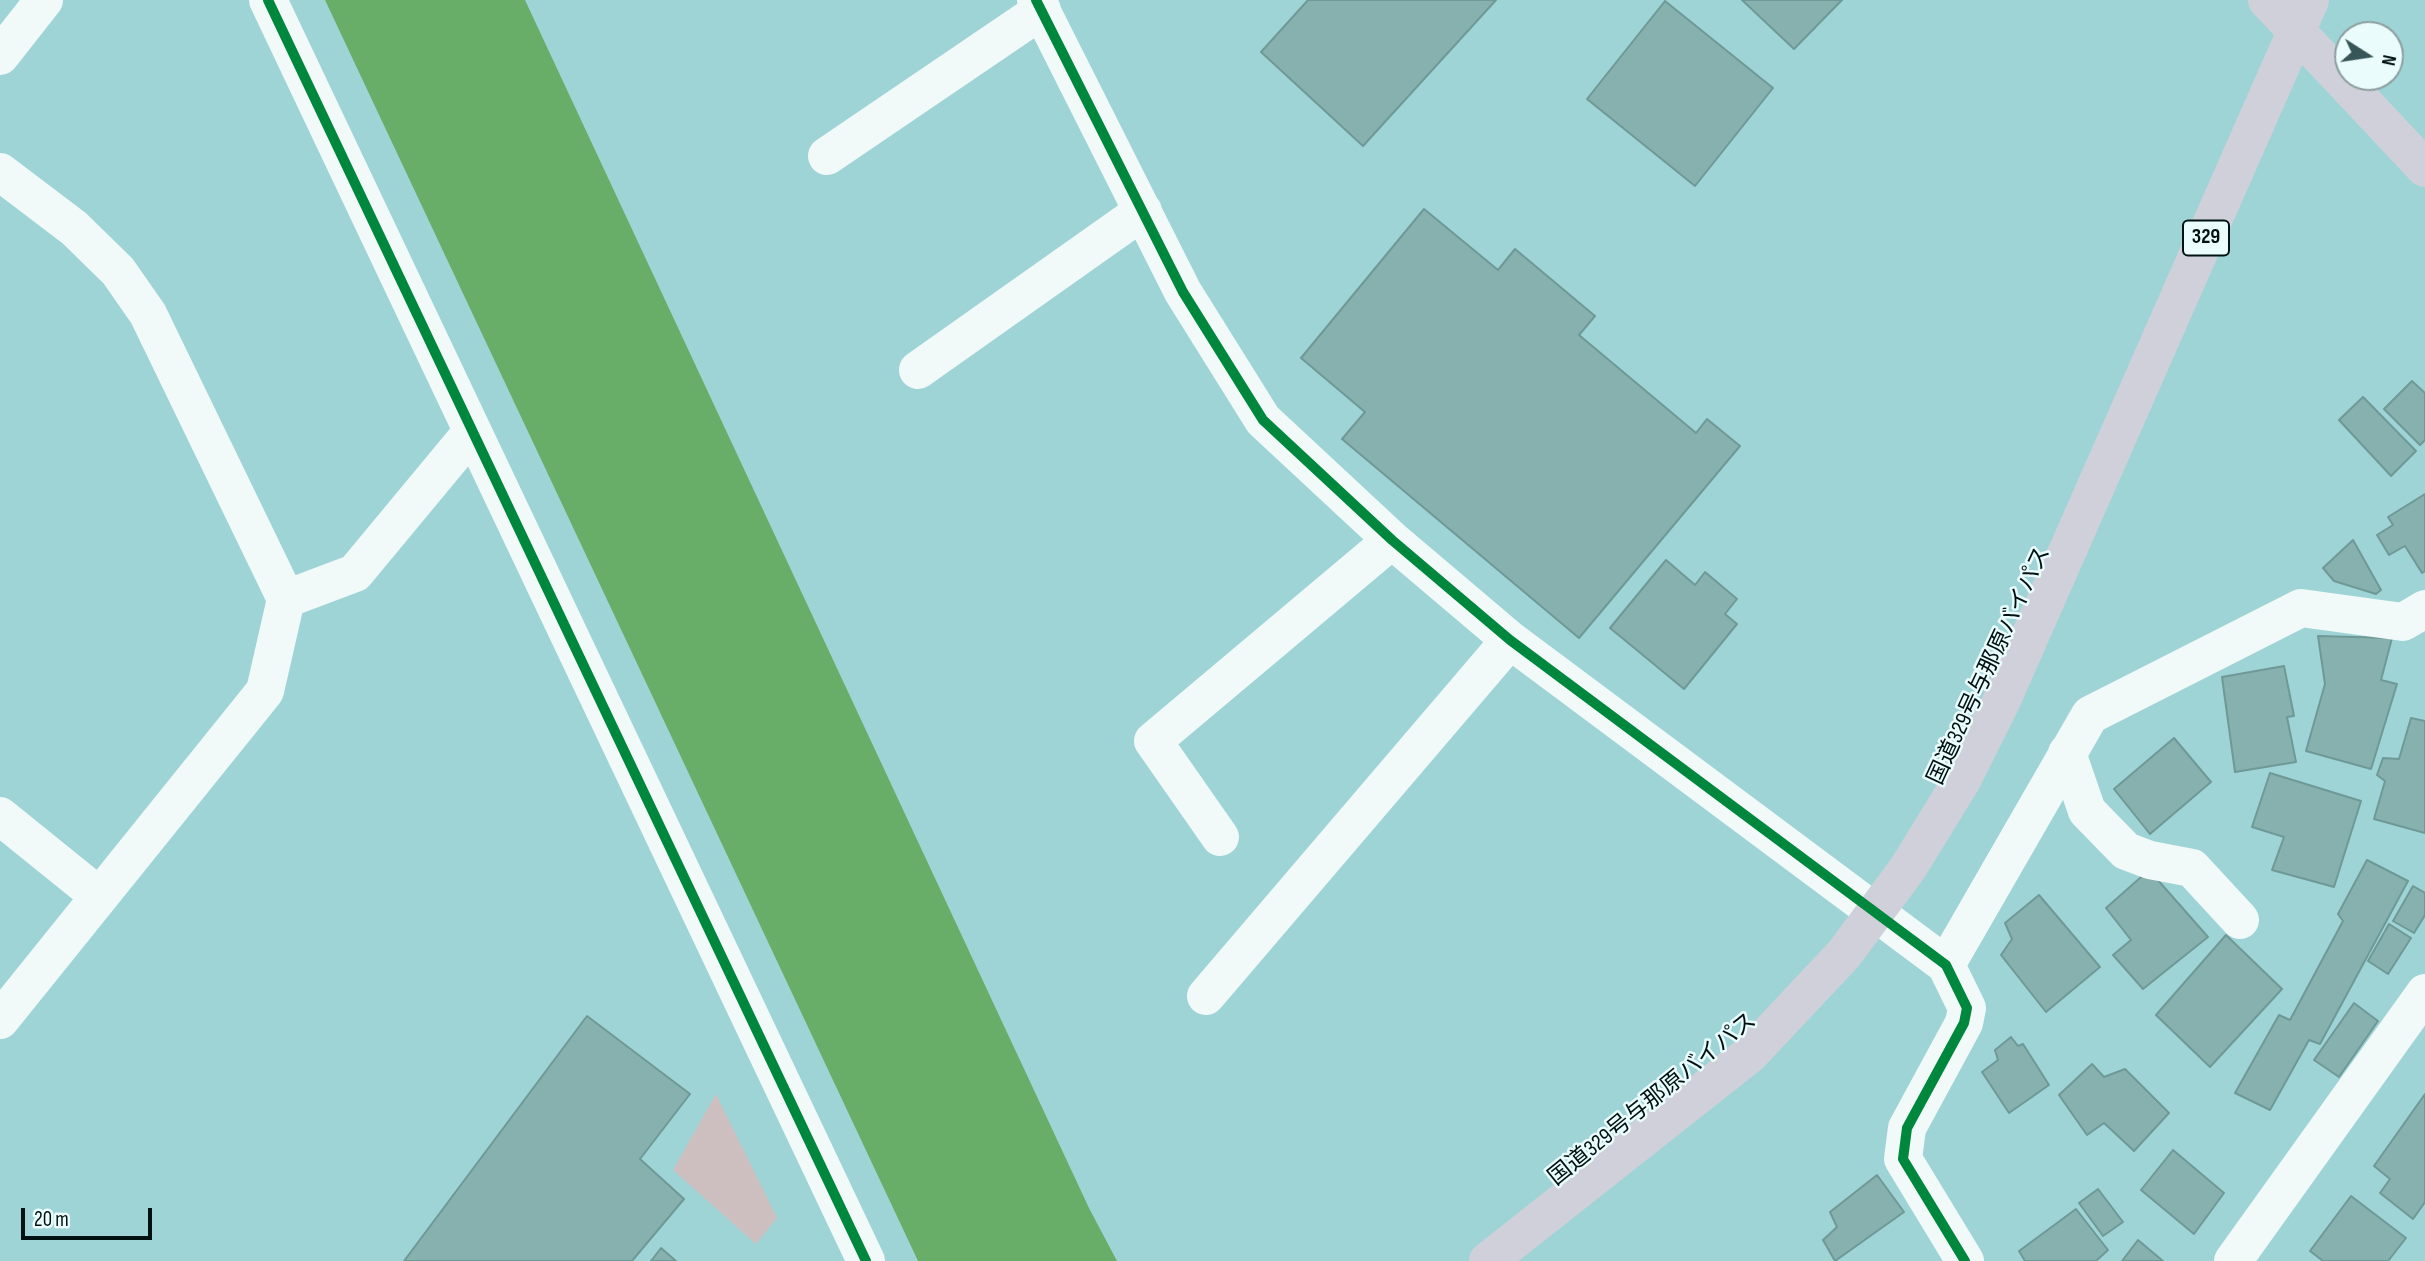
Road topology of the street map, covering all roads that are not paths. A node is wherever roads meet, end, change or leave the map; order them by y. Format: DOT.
graph roads {
  1 [pos="44,0"];
  2 [pos="268,0"];
  3 [pos="2267,0"];
  4 [pos="1039,5"];
  5 [pos="2302,10"];
  6 [pos="0,56"];
  7 [pos="827,156"];
  8 [pos="2425,168"];
  9 [pos="5,186"];
  10 [pos="1143,211"];
  11 [pos="918,370"];
  12 [pos="472,432"];
  13 [pos="1392,540"];
  14 [pos="286,599"];
  15 [pos="2425,609"];
  16 [pos="1510,640"];
  17 [pos="2067,753"];
  18 [pos="0,816"];
  19 [pos="1220,837"];
  20 [pos="100,896"];
  21 [pos="1876,914"];
  22 [pos="2240,920"];
  23 [pos="1946,965"];
  24 [pos="2425,993"];
  25 [pos="1206,996"];
  26 [pos="0,1020"];
  27 [pos="866,1261"];
  28 [pos="1488,1261"];
  29 [pos="1965,1261"];
  30 [pos="2233,1261"];
  1 -- 6 [label="street"];
  2 -- 12 [label="street"];
  3 -- 5 [label="highway"];
  4 -- 7 [label="street"];
  4 -- 10 [label="street"];
  5 -- 8 [label="highway"];
  5 -- 21 [label="highway, 国道329号与那原バイパス / 329"];
  9 -- 14 [label="street"];
  10 -- 11 [label="street"];
  10 -- 13 [label="street"];
  12 -- 14 [label="street"];
  12 -- 27 [label="street"];
  13 -- 16 [label="street"];
  13 -- 19 [label="street"];
  14 -- 20 [label="street"];
  15 -- 17 [label="street"];
  16 -- 21 [label="street"];
  16 -- 25 [label="street"];
  17 -- 22 [label="street"];
  17 -- 23 [label="street"];
  18 -- 20 [label="street"];
  20 -- 26 [label="street"];
  21 -- 23 [label="street"];
  21 -- 28 [label="highway, 国道329号与那原バイパス / 329"];
  23 -- 29 [label="street"];
  24 -- 30 [label="street"];
}
